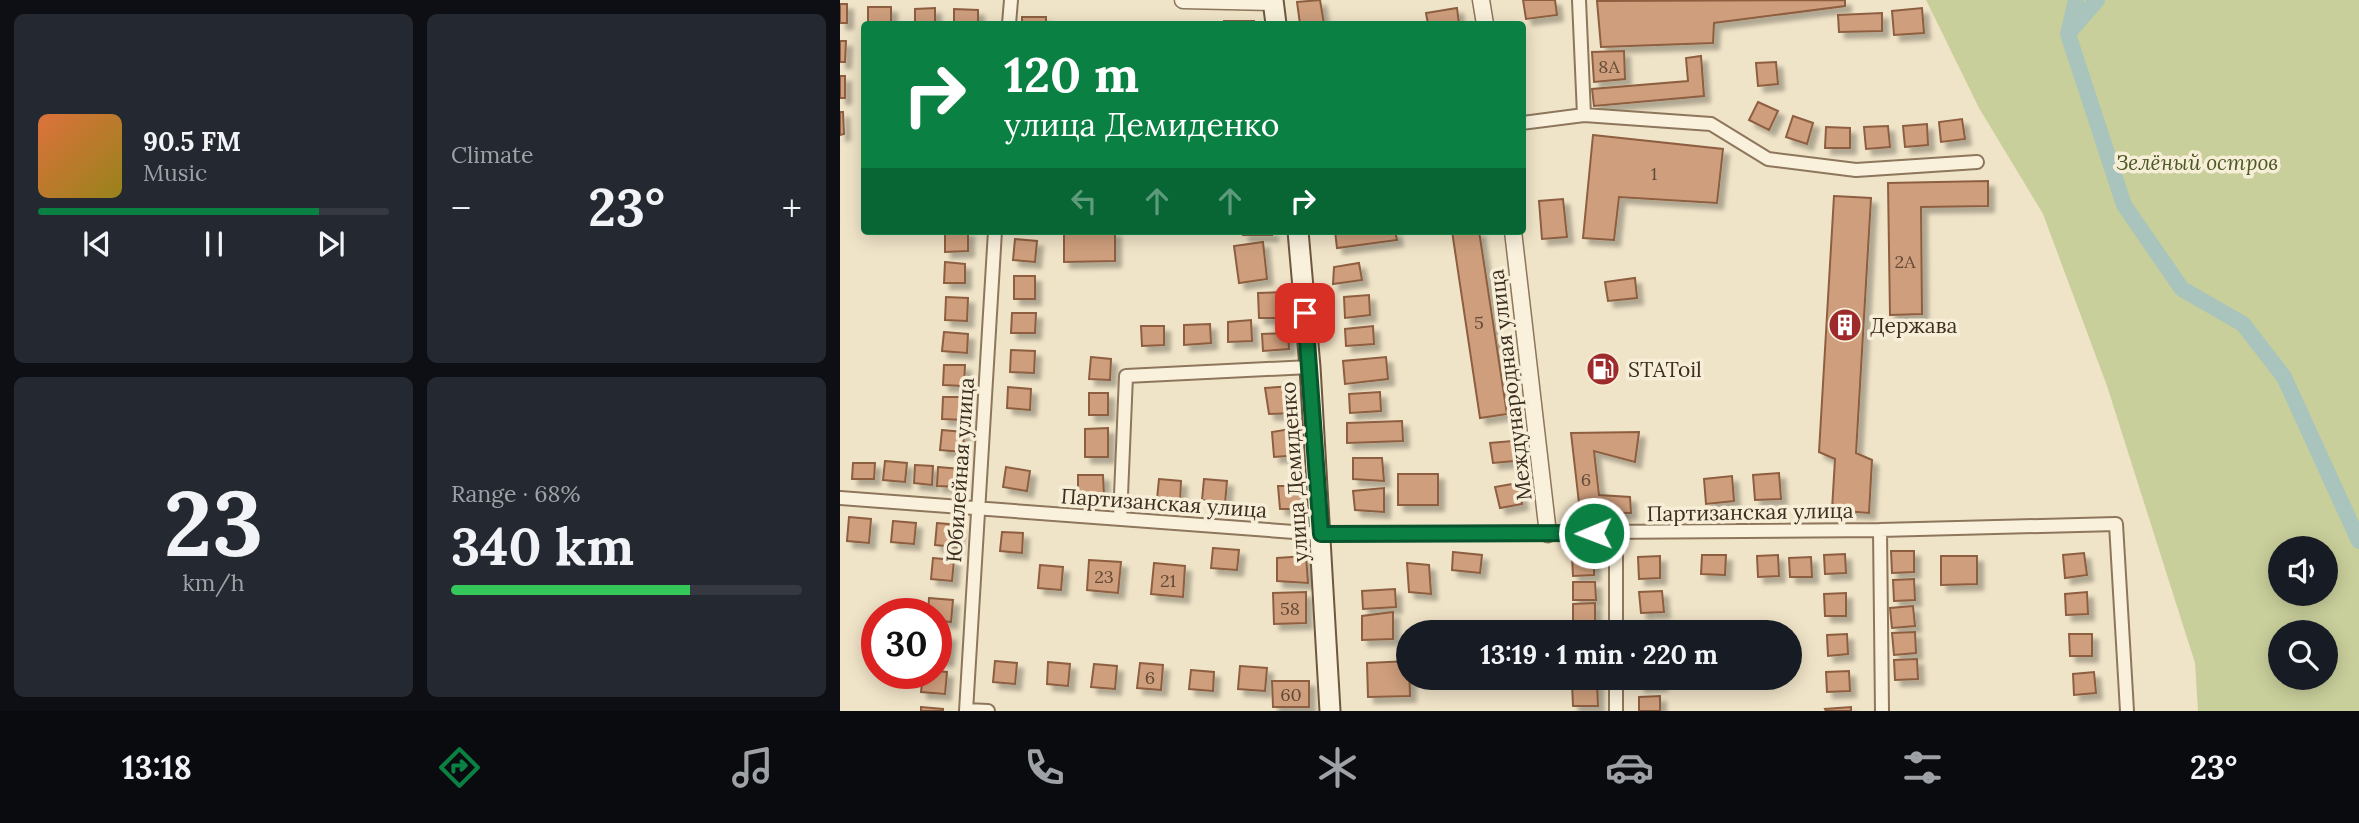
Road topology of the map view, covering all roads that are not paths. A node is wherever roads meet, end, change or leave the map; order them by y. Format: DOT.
graph roads {
  1 [pos="1011,0"];
  2 [pos="1183,0"];
  3 [pos="1481,0"];
  4 [pos="1579,0"];
  5 [pos="1273,1"];
  6 [pos="1009,21"];
  7 [pos="1276,21"];
  8 [pos="1484,21"];
  9 [pos="1584,115"];
  10 [pos="1526,122"];
  11 [pos="1977,162"];
  12 [pos="995,235"];
  13 [pos="1297,235"];
  14 [pos="1513,235"];
  15 [pos="1310,367"];
  16 [pos="840,498"];
  17 [pos="976,508"];
  18 [pos="1120,519"];
  19 [pos="1880,530"];
  20 [pos="1616,532"];
  21 [pos="1321,534"];
  22 [pos="1548,534"];
  23 [pos="1616,620"];
  24 [pos="1616,690"];
  25 [pos="966,710"];
  26 [pos="988,711"];
  27 [pos="1330,711"];
  28 [pos="1616,711"];
  29 [pos="1882,711"];
  30 [pos="2127,711"];
  1 -- 6 [label="street"];
  2 -- 5 [label="street"];
  3 -- 8 [label="street"];
  4 -- 9 [label="street"];
  5 -- 7 [label="main road"];
  9 -- 10 [label="street"];
  9 -- 11 [label="street"];
  12 -- 17 [label="street, Юбилейная улица"];
  13 -- 15 [label="main road, улица Демиденко"];
  14 -- 22 [label="street, Международная улица"];
  15 -- 18 [label="street"];
  15 -- 21 [label="main road, улица Демиденко"];
  16 -- 17 [label="street, Партизанская улица"];
  17 -- 18 [label="street, Партизанская улица"];
  17 -- 25 [label="street, Юбилейная улица"];
  18 -- 21 [label="street, Партизанская улица"];
  19 -- 20 [label="street, Партизанская улица"];
  19 -- 29 [label="street"];
  19 -- 30 [label="street, Партизанская улица"];
  20 -- 22 [label="street, Партизанская улица"];
  20 -- 23 [label="street"];
  21 -- 22 [label="street, Партизанская улица"];
  21 -- 27 [label="main road, улица Демиденко"];
  24 -- 28 [label="street"];
  25 -- 26 [label="street"];
}
